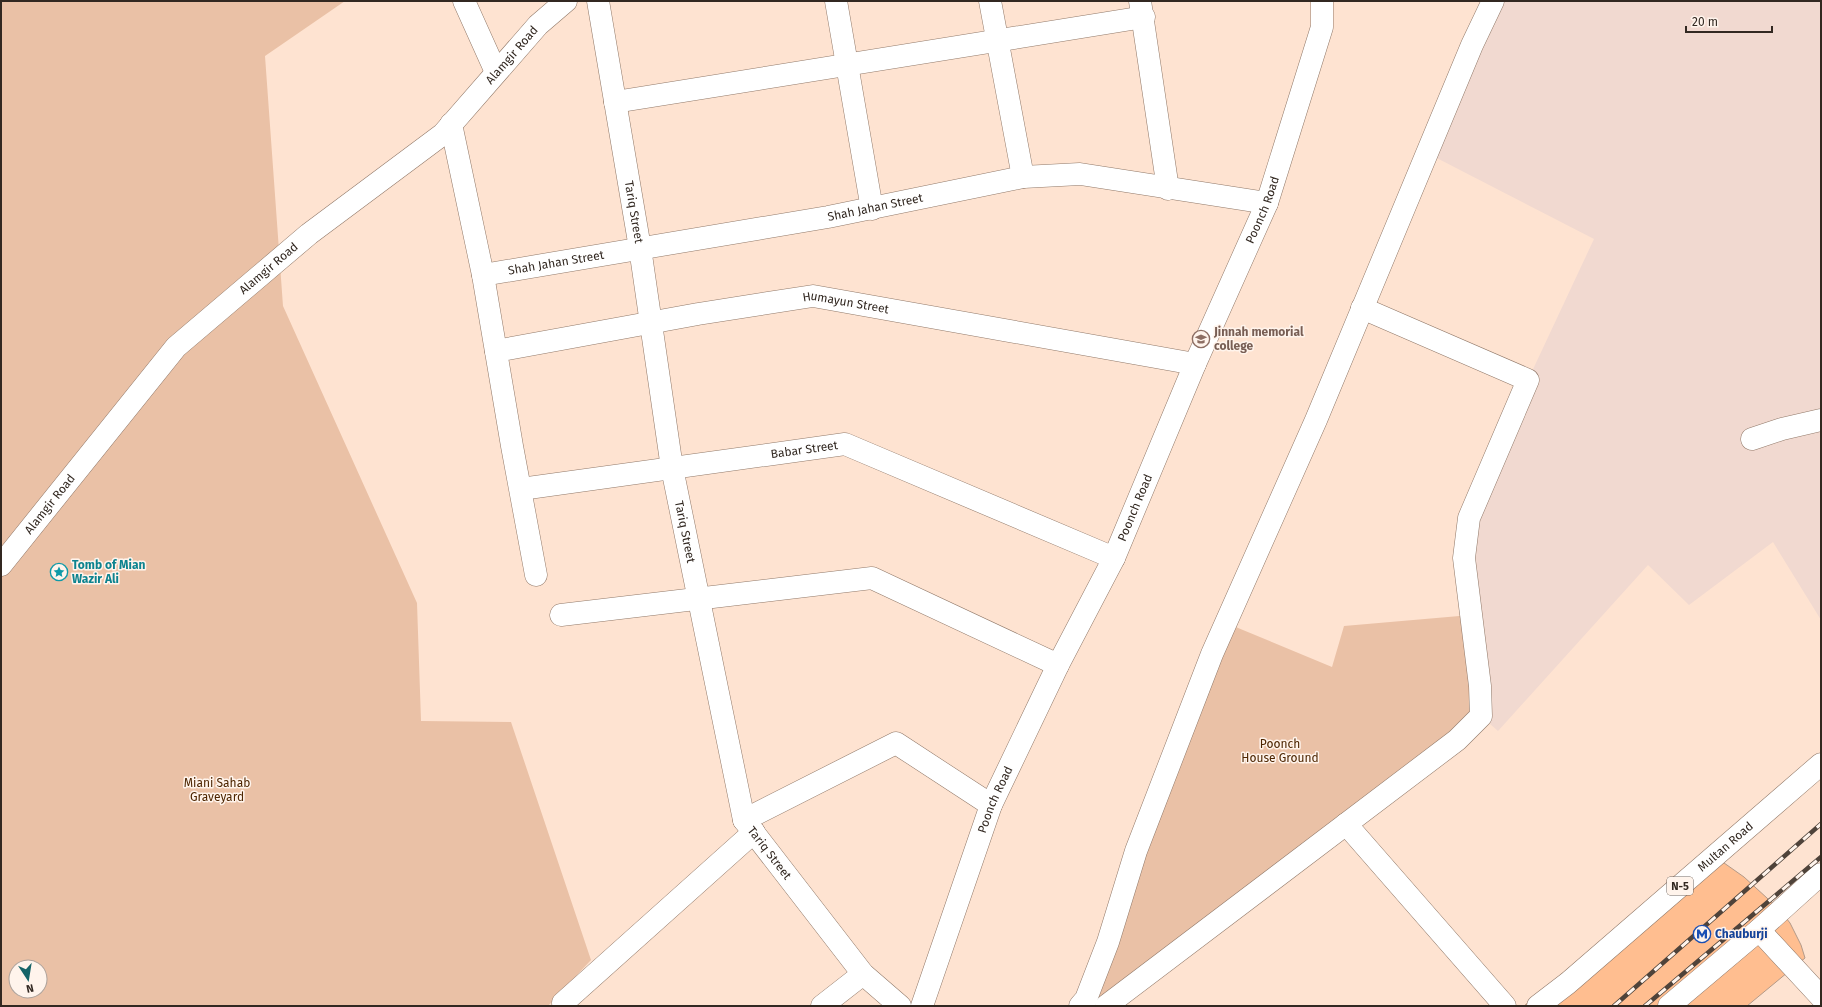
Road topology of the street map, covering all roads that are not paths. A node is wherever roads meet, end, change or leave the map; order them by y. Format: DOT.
graph roads {
  1 [pos="464,1"];
  2 [pos="566,1"];
  3 [pos="598,1"];
  4 [pos="836,1"];
  5 [pos="990,1"];
  6 [pos="1322,1"];
  7 [pos="1493,1"];
  8 [pos="1142,9"];
  9 [pos="998,40"];
  10 [pos="847,65"];
  11 [pos="496,72"];
  12 [pos="615,102"];
  13 [pos="452,124"];
  14 [pos="1023,177"];
  15 [pos="1168,189"];
  16 [pos="1267,203"];
  17 [pos="872,209"];
  18 [pos="640,248"];
  19 [pos="483,275"];
  20 [pos="1362,308"];
  21 [pos="651,322"];
  22 [pos="496,351"];
  23 [pos="1195,364"];
  24 [pos="1821,420"];
  25 [pos="1752,439"];
  26 [pos="672,468"];
  27 [pos="521,489"];
  28 [pos="1114,558"];
  29 [pos="1,564"];
  30 [pos="536,575"];
  31 [pos="698,599"];
  32 [pos="561,615"];
  33 [pos="1058,665"];
  34 [pos="1821,764"];
  35 [pos="991,805"];
  36 [pos="1346,824"];
  37 [pos="749,826"];
  38 [pos="1821,874"];
  39 [pos="1759,930"];
  40 [pos="863,974"];
  41 [pos="1821,997"];
  42 [pos="563,1003"];
  43 [pos="822,1006"];
  44 [pos="900,1006"];
  45 [pos="922,1006"];
  46 [pos="1080,1006"];
  47 [pos="1106,1006"];
  48 [pos="1505,1006"];
  49 [pos="1538,1006"];
  50 [pos="1669,1006"];
  1 -- 11 [label="street"];
  2 -- 11 [label="street, Alamgir Road"];
  3 -- 12 [label="street, Tariq Street"];
  4 -- 10 [label="street"];
  5 -- 9 [label="street"];
  6 -- 16 [label="street, Poonch Road"];
  7 -- 20 [label="street"];
  8 -- 9 [label="street"];
  8 -- 15 [label="street"];
  9 -- 10 [label="street"];
  9 -- 14 [label="street"];
  10 -- 12 [label="street"];
  10 -- 17 [label="street"];
  11 -- 13 [label="street, Alamgir Road"];
  12 -- 18 [label="street, Tariq Street"];
  13 -- 19 [label="street"];
  13 -- 29 [label="street, Alamgir Road"];
  14 -- 15 [label="street, Shah Jahan Street"];
  14 -- 17 [label="street, Shah Jahan Street"];
  15 -- 16 [label="street, Shah Jahan Street"];
  16 -- 23 [label="street, Poonch Road"];
  17 -- 18 [label="street, Shah Jahan Street"];
  18 -- 19 [label="street, Shah Jahan Street"];
  18 -- 21 [label="street, Tariq Street"];
  19 -- 22 [label="street"];
  20 -- 36 [label="street"];
  20 -- 46 [label="street"];
  21 -- 22 [label="street, Humayun Street"];
  21 -- 23 [label="street, Humayun Street"];
  21 -- 26 [label="street, Tariq Street"];
  22 -- 27 [label="street"];
  23 -- 28 [label="street, Poonch Road"];
  24 -- 25 [label="street"];
  26 -- 27 [label="street, Babar Street"];
  26 -- 28 [label="street, Babar Street"];
  26 -- 31 [label="street, Tariq Street"];
  27 -- 30 [label="street"];
  28 -- 33 [label="street, Poonch Road"];
  31 -- 32 [label="street"];
  31 -- 33 [label="street"];
  31 -- 37 [label="street, Tariq Street"];
  33 -- 35 [label="street, Poonch Road"];
  34 -- 49 [label="street, Multan Road / N-5"];
  35 -- 37 [label="street"];
  35 -- 45 [label="street, Poonch Road"];
  36 -- 47 [label="street"];
  36 -- 48 [label="street"];
  37 -- 40 [label="street, Tariq Street"];
  37 -- 42 [label="street"];
  38 -- 39 [label="street"];
  39 -- 41 [label="street"];
  39 -- 50 [label="street"];
  40 -- 43 [label="street"];
  40 -- 44 [label="street, Tariq Street"];
}
